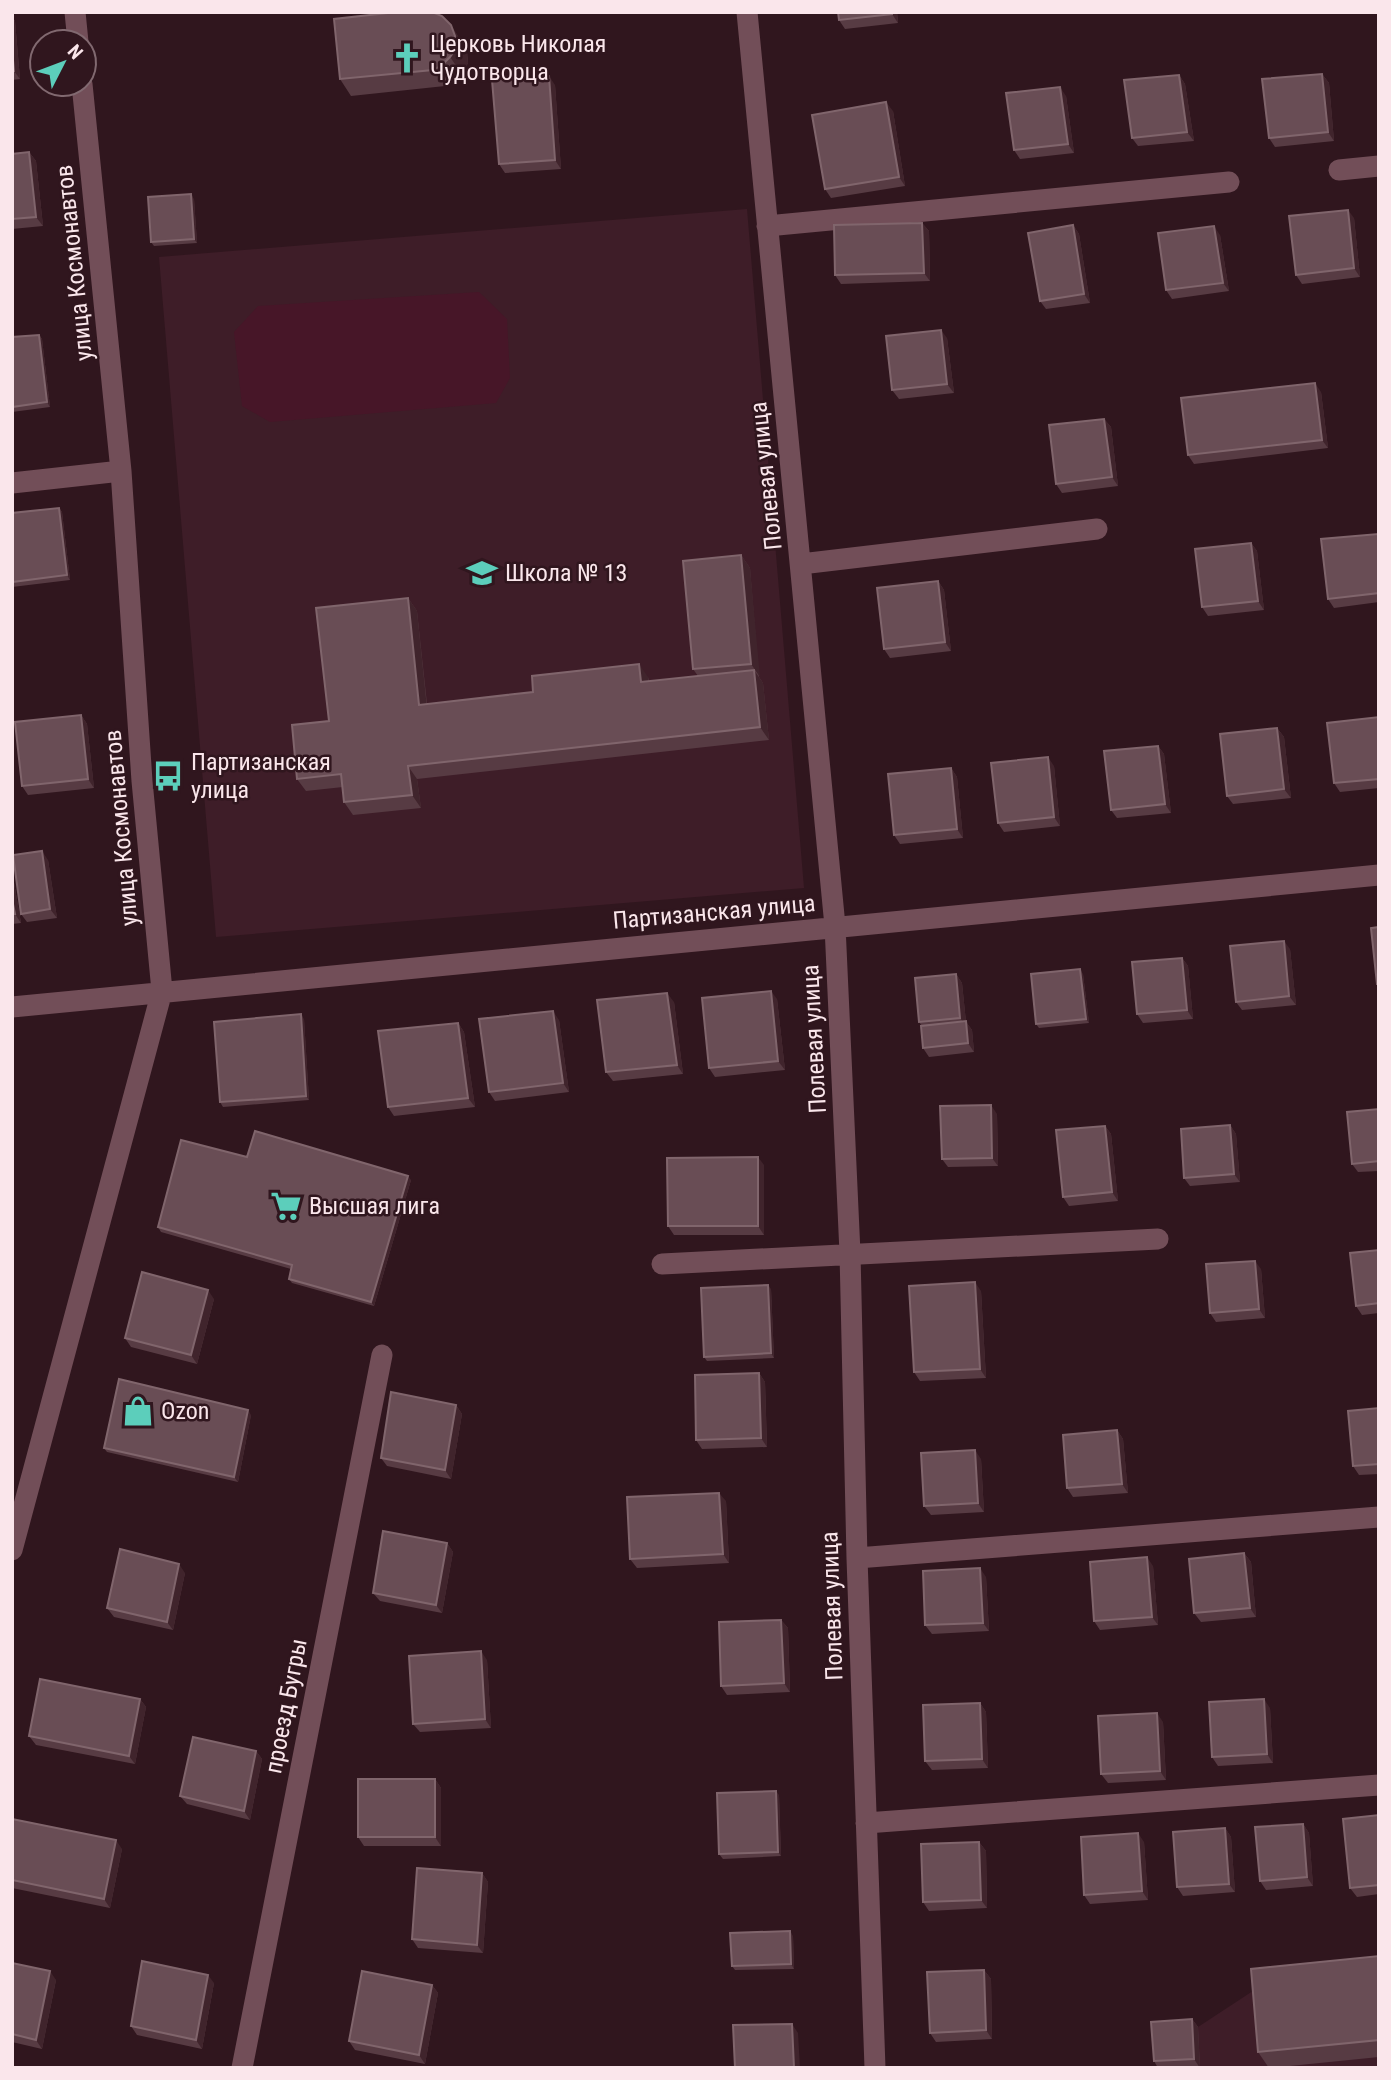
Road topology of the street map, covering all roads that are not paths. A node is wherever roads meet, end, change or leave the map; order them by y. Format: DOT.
graph roads {
  1 [pos="747,12"];
  2 [pos="83,98"];
  3 [pos="1379,166"];
  4 [pos="1339,170"];
  5 [pos="1228,182"];
  6 [pos="767,226"];
  7 [pos="121,471"];
  8 [pos="12,482"];
  9 [pos="1097,529"];
  10 [pos="801,564"];
  11 [pos="1379,875"];
  12 [pos="835,926"];
  13 [pos="162,991"];
  14 [pos="12,1007"];
  15 [pos="1158,1240"];
  16 [pos="850,1253"];
  17 [pos="662,1264"];
  18 [pos="382,1355"];
  19 [pos="1379,1517"];
  20 [pos="13,1539"];
  21 [pos="857,1558"];
  22 [pos="1379,1785"];
  23 [pos="866,1823"];
  24 [pos="242,2068"];
  25 [pos="875,2068"];
  1 -- 6 [label="street, Полевая улица"];
  2 -- 7 [label="street, улица Космонавтов"];
  3 -- 4 [label="street"];
  5 -- 6 [label="street"];
  6 -- 10 [label="street, Полевая улица"];
  7 -- 8 [label="street"];
  7 -- 13 [label="street, улица Космонавтов"];
  9 -- 10 [label="street"];
  10 -- 12 [label="street, Полевая улица"];
  11 -- 12 [label="street, Партизанская улица"];
  12 -- 13 [label="street, Партизанская улица"];
  12 -- 16 [label="street, Полевая улица"];
  13 -- 14 [label="street, Партизанская улица"];
  13 -- 20 [label="street, улица Космонавтов"];
  15 -- 16 [label="street"];
  16 -- 17 [label="street"];
  16 -- 21 [label="street, Полевая улица"];
  18 -- 24 [label="street, проезд Бугры"];
  19 -- 21 [label="street"];
  21 -- 23 [label="street, Полевая улица"];
  22 -- 23 [label="street"];
  23 -- 25 [label="street, Полевая улица"];
}
